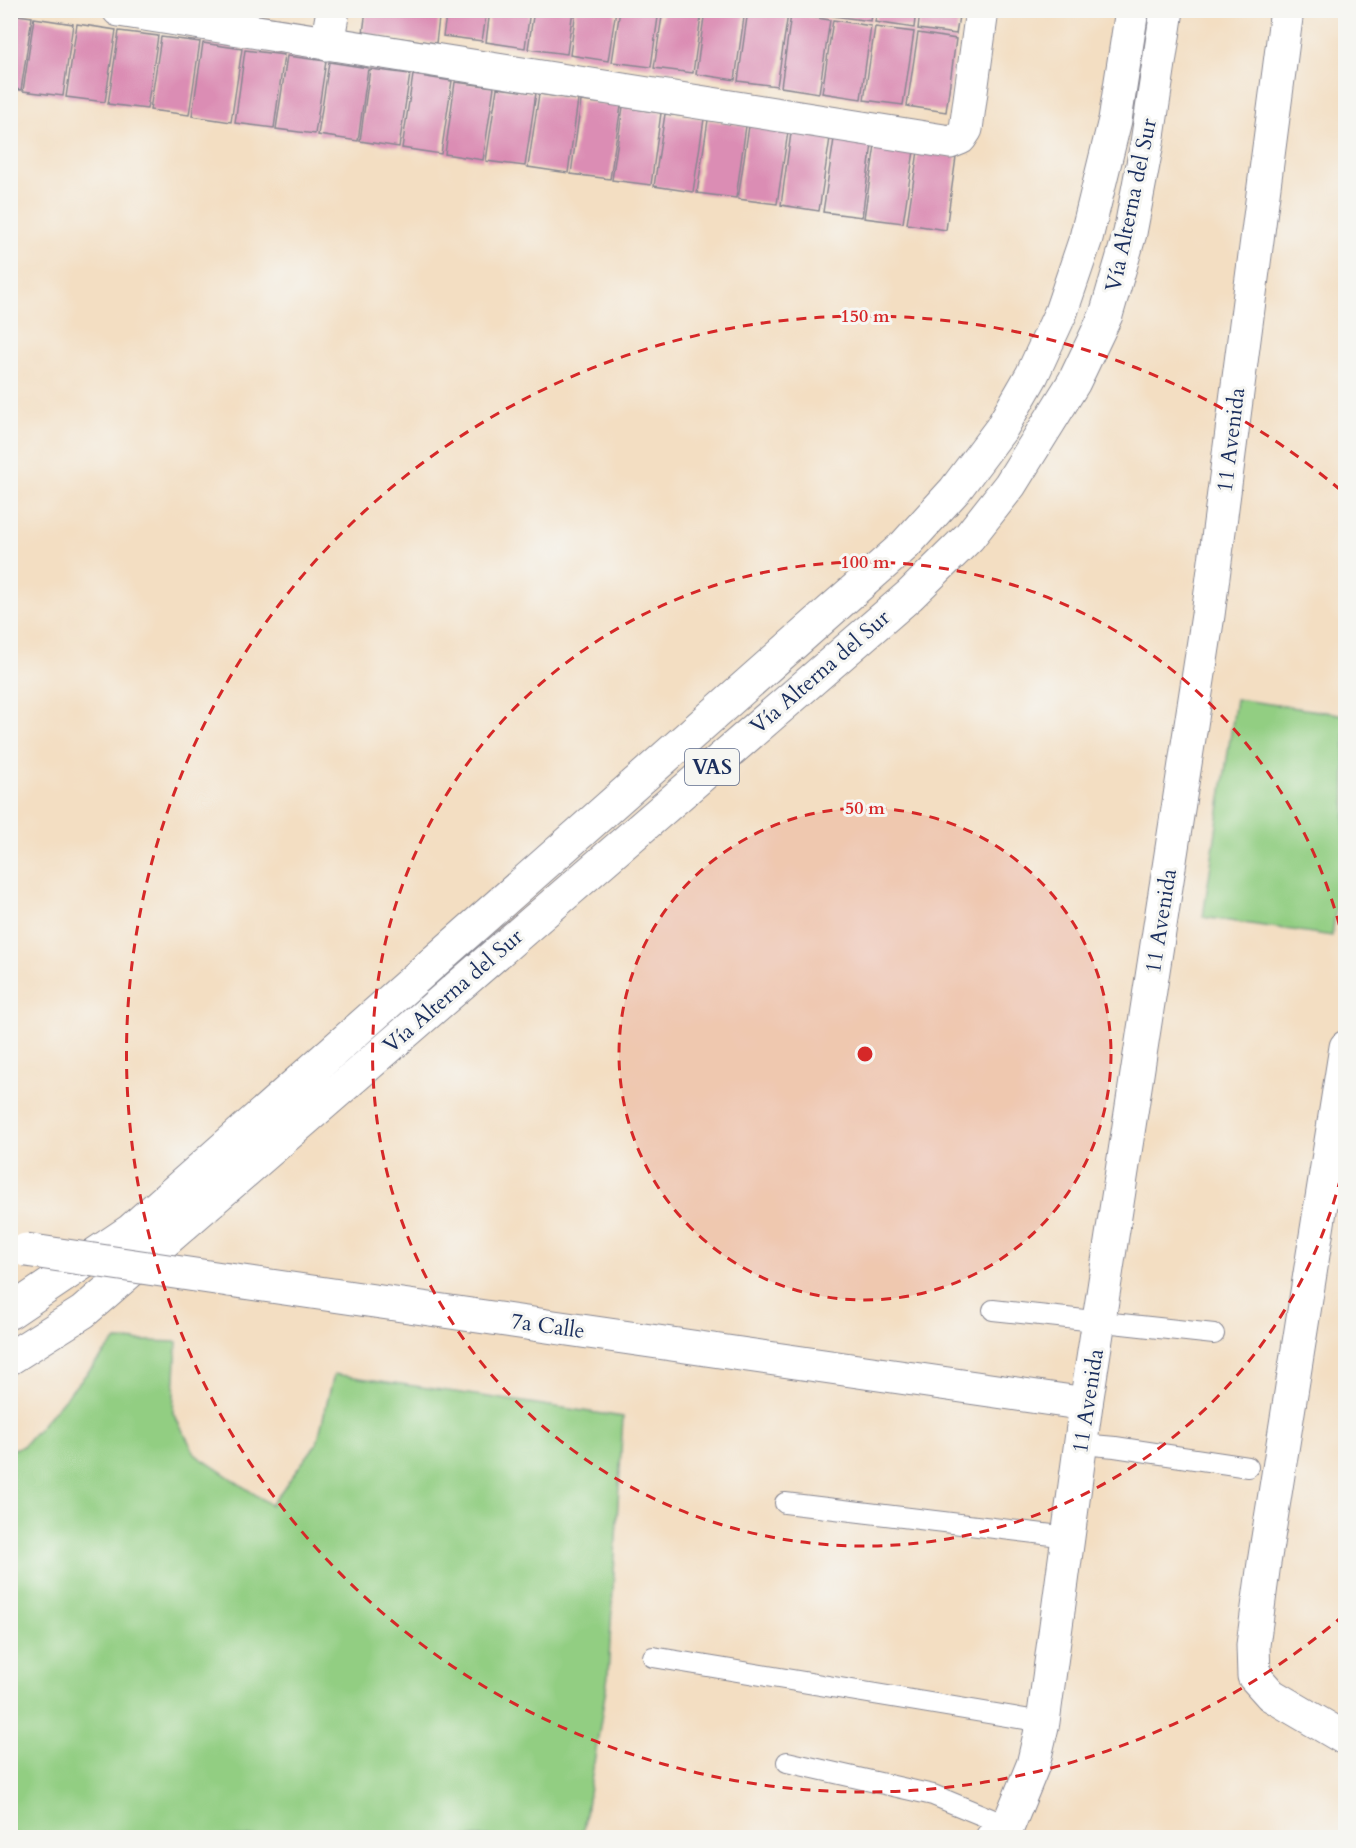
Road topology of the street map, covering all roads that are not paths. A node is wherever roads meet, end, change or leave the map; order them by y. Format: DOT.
graph roads {
  1 [pos="119,10"];
  2 [pos="333,10"];
  3 [pos="982,10"];
  4 [pos="1132,10"];
  5 [pos="1167,10"];
  6 [pos="1287,10"];
  7 [pos="314,32"];
  8 [pos="1346,1047"];
  9 [pos="18,1249"];
  10 [pos="993,1310"];
  11 [pos="10,1312"];
  12 [pos="1100,1321"];
  13 [pos="1214,1334"];
  14 [pos="10,1358"];
  15 [pos="1086,1404"];
  16 [pos="1081,1444"];
  17 [pos="1248,1467"];
  18 [pos="785,1503"];
  19 [pos="1069,1537"];
  20 [pos="653,1657"];
  21 [pos="1043,1722"];
  22 [pos="1346,1739"];
  23 [pos="787,1762"];
  24 [pos="1006,1834"];
  1 -- 7 [label="main road"];
  2 -- 7 [label="main road"];
  3 -- 7 [label="main road"];
  4 -- 11 [label="main road, Vía Alterna del Sur / VAS"];
  5 -- 14 [label="main road, Vía Alterna del Sur / VAS"];
  6 -- 12 [label="main road, 11 Avenida"];
  8 -- 22 [label="main road"];
  9 -- 15 [label="main road, 7a Calle, bridge"];
  10 -- 12 [label="lane"];
  12 -- 13 [label="lane"];
  12 -- 15 [label="main road, 11 Avenida"];
  15 -- 16 [label="main road, 11 Avenida"];
  16 -- 17 [label="lane"];
  16 -- 19 [label="main road, 11 Avenida"];
  18 -- 19 [label="lane"];
  19 -- 21 [label="main road, 11 Avenida"];
  20 -- 21 [label="lane"];
  21 -- 24 [label="main road, 11 Avenida"];
  23 -- 24 [label="lane"];
}
